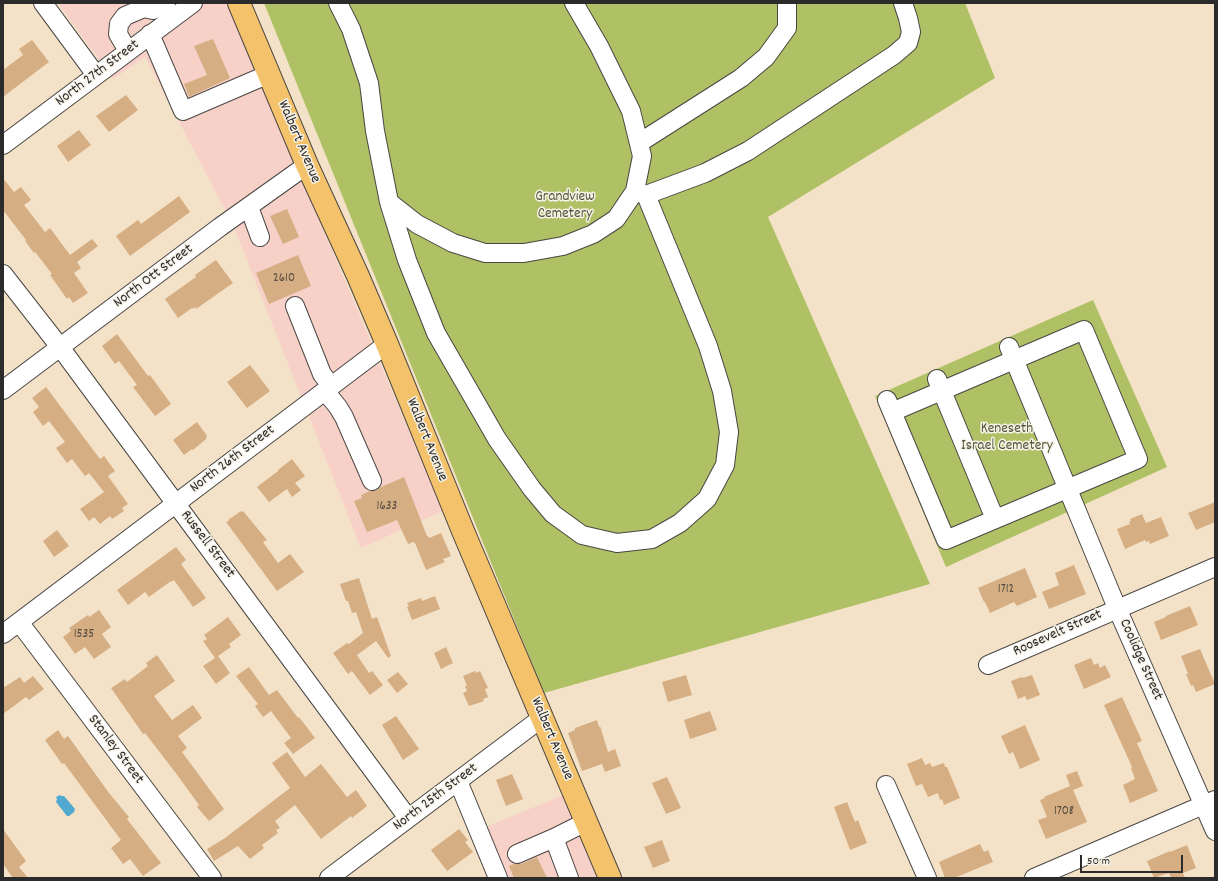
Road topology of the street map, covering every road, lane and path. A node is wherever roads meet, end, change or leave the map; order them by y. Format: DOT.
graph roads {
  1 [pos="43,3"];
  2 [pos="166,3"];
  3 [pos="193,3"];
  4 [pos="239,3"];
  5 [pos="338,3"];
  6 [pos="574,3"];
  7 [pos="787,3"];
  8 [pos="903,3"];
  9 [pos="150,34"];
  10 [pos="128,51"];
  11 [pos="269,74"];
  12 [pos="96,75"];
  13 [pos="639,143"];
  14 [pos="3,145"];
  15 [pos="307,165"];
  16 [pos="641,193"];
  17 [pos="390,202"];
  18 [pos="249,207"];
  19 [pos="260,237"];
  20 [pos="3,274"];
  21 [pos="295,306"];
  22 [pos="387,344"];
  23 [pos="60,348"];
  24 [pos="1011,353"];
  25 [pos="940,385"];
  26 [pos="328,389"];
  27 [pos="3,390"];
  28 [pos="372,481"];
  29 [pos="1068,488"];
  30 [pos="175,503"];
  31 [pos="995,520"];
  32 [pos="1215,567"];
  33 [pos="1117,608"];
  34 [pos="19,622"];
  35 [pos="3,634"];
  36 [pos="988,665"];
  37 [pos="543,718"];
  38 [pos="458,781"];
  39 [pos="886,785"];
  40 [pos="1209,802"];
  41 [pos="408,818"];
  42 [pos="586,822"];
  43 [pos="1215,831"];
  44 [pos="554,838"];
  45 [pos="517,854"];
  46 [pos="212,878"];
  47 [pos="329,878"];
  48 [pos="498,878"];
  49 [pos="569,878"];
  50 [pos="610,878"];
  51 [pos="927,878"];
  52 [pos="1034,878"];
  1 -- 12 [label="street"];
  2 -- 10 [label="street"];
  3 -- 9 [label="street, North 27th Street"];
  4 -- 11 [label="main road, Walbert Avenue"];
  5 -- 17 [label="street"];
  6 -- 13 [label="street"];
  7 -- 13 [label="street"];
  8 -- 16 [label="street"];
  9 -- 10 [label="street, North 27th Street"];
  9 -- 11 [label="street"];
  10 -- 12 [label="street, North 27th Street"];
  11 -- 15 [label="main road, Walbert Avenue"];
  12 -- 14 [label="street, North 27th Street"];
  13 -- 16 [label="street"];
  15 -- 18 [label="street, North Ott Street"];
  15 -- 22 [label="main road, Walbert Avenue"];
  16 -- 17 [label="street"];
  16 -- 17 [label="street"];
  18 -- 19 [label="street"];
  18 -- 23 [label="street, North Ott Street"];
  20 -- 23 [label="street, Russell Street"];
  21 -- 26 [label="street"];
  22 -- 26 [label="street, North 26th Street"];
  22 -- 37 [label="main road, Walbert Avenue"];
  23 -- 27 [label="street, North Ott Street"];
  23 -- 30 [label="street, Russell Street"];
  24 -- 25 [label="street"];
  24 -- 29 [label="street, Coolidge Street"];
  24 -- 29 [label="street"];
  25 -- 31 [label="street"];
  25 -- 31 [label="street"];
  26 -- 28 [label="street"];
  26 -- 30 [label="street, North 26th Street"];
  29 -- 31 [label="street"];
  29 -- 33 [label="street, Coolidge Street"];
  30 -- 34 [label="street, North 26th Street"];
  30 -- 41 [label="street, Russell Street"];
  32 -- 33 [label="street, Roosevelt Street"];
  33 -- 36 [label="street, Roosevelt Street"];
  33 -- 40 [label="street, Coolidge Street"];
  34 -- 35 [label="street, North 26th Street"];
  34 -- 46 [label="street, Stanley Street"];
  37 -- 38 [label="street, North 25th Street"];
  37 -- 42 [label="main road, Walbert Avenue"];
  38 -- 41 [label="street, North 25th Street"];
  38 -- 48 [label="street"];
  39 -- 51 [label="street"];
  40 -- 43 [label="street, Coolidge Street"];
  40 -- 52 [label="street"];
  41 -- 47 [label="street, North 25th Street"];
  42 -- 44 [label="street"];
  42 -- 50 [label="main road, Walbert Avenue"];
  44 -- 45 [label="street"];
  44 -- 49 [label="street"];
}
